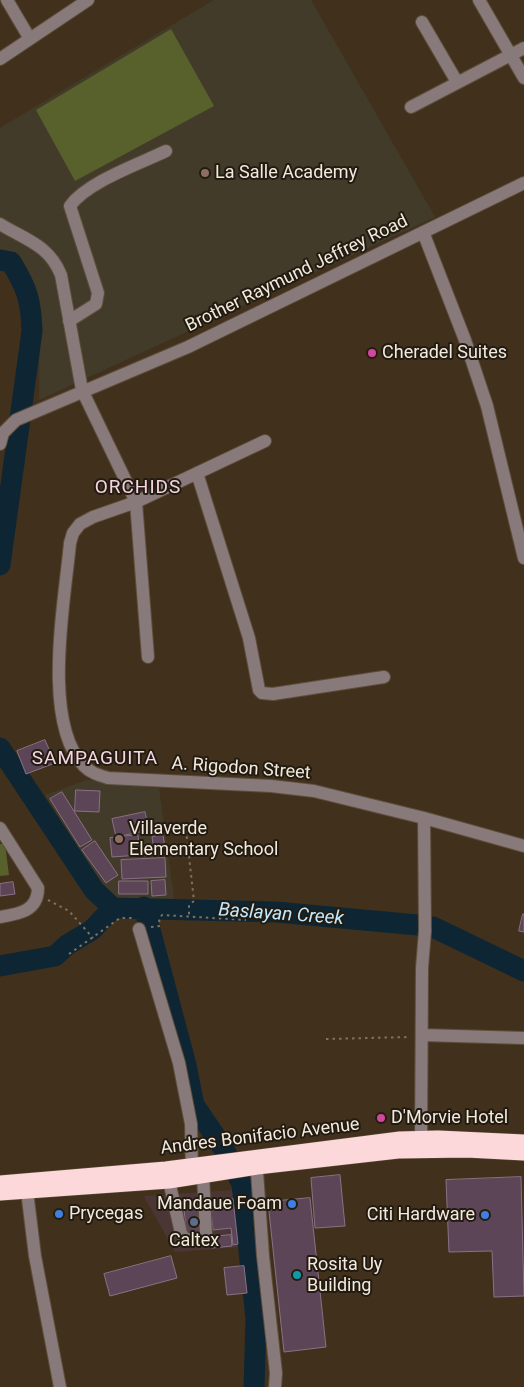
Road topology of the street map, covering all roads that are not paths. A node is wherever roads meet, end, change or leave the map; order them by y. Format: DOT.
graph roads {
  1 [pos="7,0"];
  2 [pos="88,0"];
  3 [pos="479,0"];
  4 [pos="422,22"];
  5 [pos="30,39"];
  6 [pos="524,48"];
  7 [pos="512,54"];
  8 [pos="0,59"];
  9 [pos="524,78"];
  10 [pos="457,82"];
  11 [pos="410,106"];
  12 [pos="166,151"];
  13 [pos="524,184"];
  14 [pos="0,224"];
  15 [pos="423,232"];
  16 [pos="69,321"];
  17 [pos="82,390"];
  18 [pos="266,441"];
  19 [pos="0,444"];
  20 [pos="197,473"];
  21 [pos="136,502"];
  22 [pos="524,558"];
  23 [pos="148,657"];
  24 [pos="384,677"];
  25 [pos="424,818"];
  26 [pos="0,828"];
  27 [pos="524,846"];
  28 [pos="0,917"];
  29 [pos="137,923"];
  30 [pos="422,1035"];
  31 [pos="524,1038"];
  32 [pos="524,1142"];
  33 [pos="421,1144"];
  34 [pos="524,1154"];
  35 [pos="249,1163"];
  36 [pos="196,1172"];
  37 [pos="169,1180"];
  38 [pos="0,1183"];
  39 [pos="26,1191"];
  40 [pos="0,1193"];
  41 [pos="60,1387"];
  42 [pos="275,1387"];
  1 -- 5 [label="street"];
  2 -- 5 [label="street"];
  3 -- 7 [label="street"];
  4 -- 10 [label="street"];
  5 -- 8 [label="street"];
  6 -- 7 [label="street"];
  7 -- 9 [label="street"];
  7 -- 10 [label="street"];
  10 -- 11 [label="street"];
  12 -- 16 [label="street"];
  13 -- 15 [label="street, Brother Raymund Jeffrey Road"];
  14 -- 16 [label="street"];
  15 -- 17 [label="street, Brother Raymund Jeffrey Road"];
  15 -- 22 [label="street"];
  16 -- 17 [label="street"];
  17 -- 19 [label="street, Brother Raymund Jeffrey Road"];
  17 -- 21 [label="street"];
  18 -- 20 [label="street, A. Rigodon Street"];
  20 -- 21 [label="street, A. Rigodon Street"];
  20 -- 24 [label="street"];
  21 -- 23 [label="street"];
  21 -- 25 [label="street, A. Rigodon Street"];
  25 -- 27 [label="street, A. Rigodon Street"];
  25 -- 30 [label="street"];
  26 -- 28 [label="street"];
  29 -- 36 [label="street"];
  30 -- 31 [label="street"];
  30 -- 33 [label="street"];
  32 -- 33 [label="highway, Andres Bonifacio Avenue"];
  33 -- 34 [label="highway, Andres Bonifacio Avenue"];
  33 -- 35 [label="highway, Andres Bonifacio Avenue"];
  35 -- 36 [label="highway, Andres Bonifacio Avenue"];
  35 -- 42 [label="street"];
  36 -- 37 [label="highway, Andres Bonifacio Avenue"];
  36 -- 37 [label="street"];
  36 -- 38 [label="highway, Andres Bonifacio Avenue"];
  37 -- 39 [label="highway, Andres Bonifacio Avenue"];
  39 -- 40 [label="highway, Andres Bonifacio Avenue"];
  39 -- 41 [label="street"];
}
